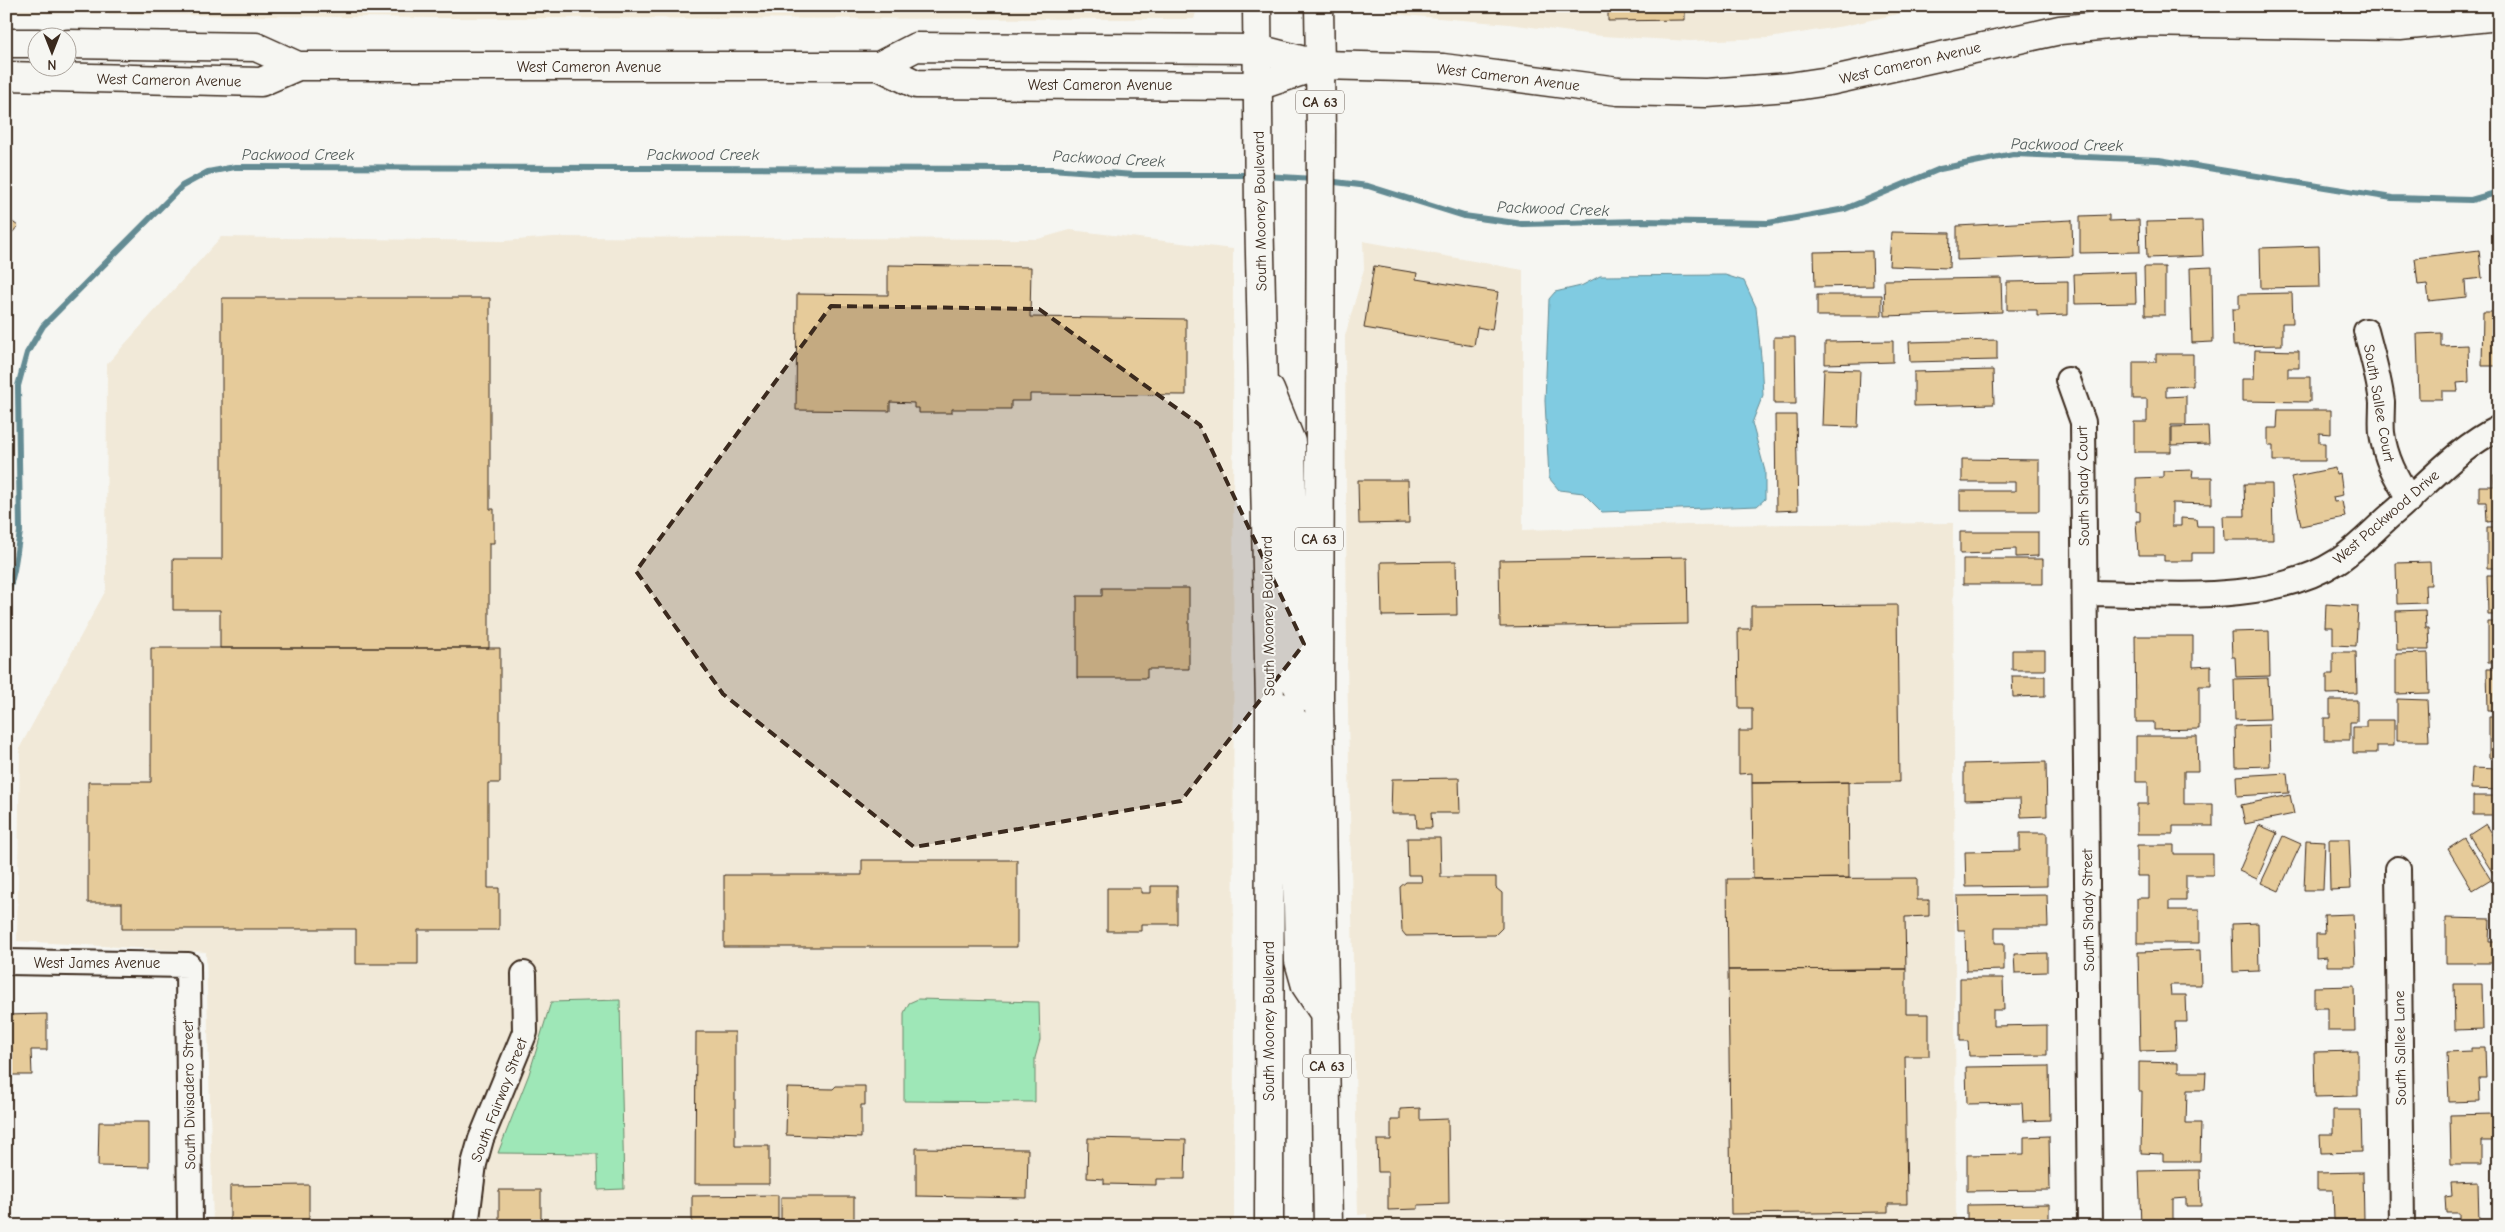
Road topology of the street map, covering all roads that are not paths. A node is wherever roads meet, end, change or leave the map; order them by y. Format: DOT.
graph roads {
  1 [pos="1257,6"];
  2 [pos="1319,6"];
  3 [pos="2499,16"];
  4 [pos="6,43"];
  5 [pos="28,43"];
  6 [pos="78,44"];
  7 [pos="1258,49"];
  8 [pos="1320,64"];
  9 [pos="298,66"];
  10 [pos="880,66"];
  11 [pos="6,76"];
  12 [pos="1258,86"];
  13 [pos="2366,331"];
  14 [pos="1263,373"];
  15 [pos="2068,380"];
  16 [pos="2499,428"];
  17 [pos="2410,500"];
  18 [pos="2085,593"];
  19 [pos="1319,700"];
  20 [pos="1270,702"];
  21 [pos="2398,869"];
  22 [pos="6,962"];
  23 [pos="188,965"];
  24 [pos="524,974"];
  25 [pos="1326,1016"];
  26 [pos="190,1226"];
  27 [pos="466,1226"];
  28 [pos="1269,1226"];
  29 [pos="1328,1226"];
  30 [pos="2090,1226"];
  31 [pos="2402,1226"];
  1 -- 7 [label="street, South Mooney Boulevard"];
  2 -- 8 [label="street, CA 63"];
  3 -- 8 [label="street, West Cameron Avenue"];
  4 -- 5 [label="street"];
  6 -- 9 [label="street, West Cameron Avenue"];
  7 -- 8 [label="street, West Cameron Avenue"];
  7 -- 10 [label="street, West Cameron Avenue"];
  7 -- 12 [label="street, South Mooney Boulevard"];
  8 -- 12 [label="street, West Cameron Avenue"];
  8 -- 19 [label="street, CA 63"];
  9 -- 10 [label="street, West Cameron Avenue"];
  9 -- 11 [label="street, West Cameron Avenue"];
  10 -- 12 [label="street, West Cameron Avenue"];
  12 -- 14 [label="street, South Mooney Boulevard"];
  13 -- 17 [label="street, South Sallee Court"];
  14 -- 19 [label="street"];
  14 -- 20 [label="street, South Mooney Boulevard"];
  15 -- 18 [label="street, South Shady Court"];
  16 -- 17 [label="street, West Packwood Drive"];
  17 -- 18 [label="street, West Packwood Drive"];
  18 -- 30 [label="street, South Shady Street"];
  19 -- 25 [label="street, CA 63"];
  20 -- 25 [label="street"];
  20 -- 28 [label="street, South Mooney Boulevard"];
  21 -- 31 [label="street, South Sallee Lane"];
  22 -- 23 [label="street, West James Avenue"];
  23 -- 26 [label="street, South Divisadero Street"];
  24 -- 27 [label="street, South Fairway Street"];
  25 -- 29 [label="street, CA 63"];
}
